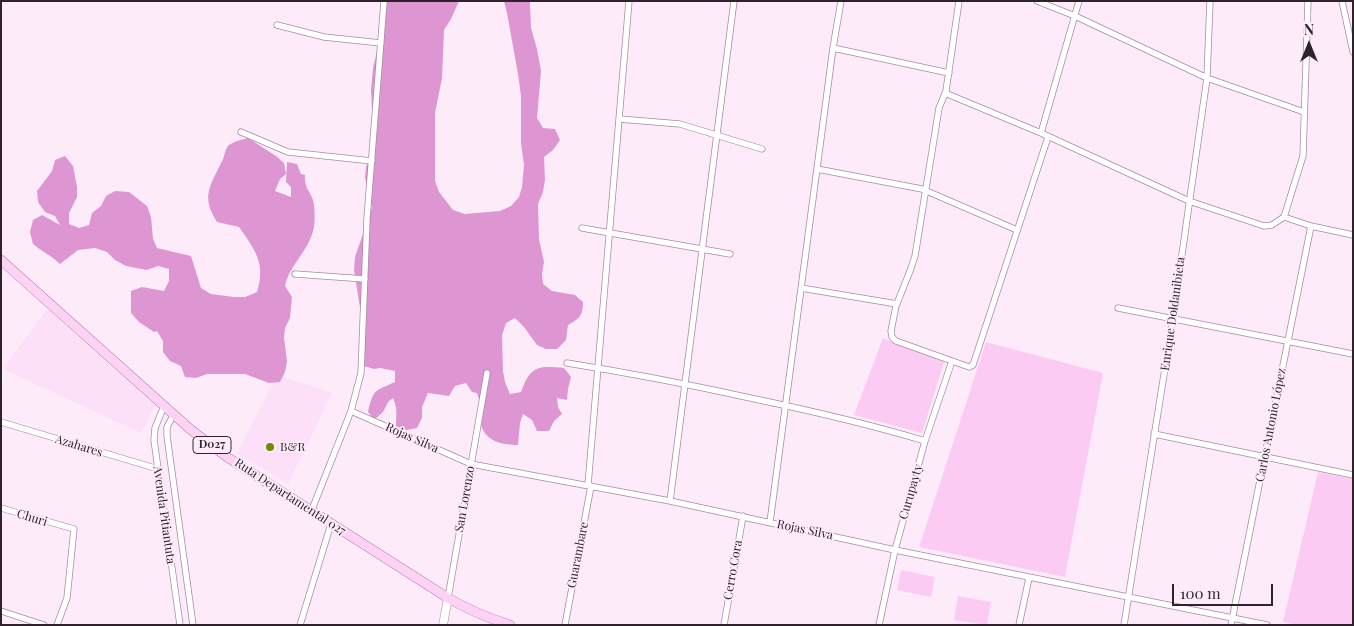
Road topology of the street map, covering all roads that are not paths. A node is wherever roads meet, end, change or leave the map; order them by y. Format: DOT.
graph roads {
  1 [pos="384,1"];
  2 [pos="629,1"];
  3 [pos="734,1"];
  4 [pos="841,1"];
  5 [pos="958,1"];
  6 [pos="1038,1"];
  7 [pos="1079,1"];
  8 [pos="1210,1"];
  9 [pos="1308,1"];
  10 [pos="1342,1"];
  11 [pos="1075,16"];
  12 [pos="277,25"];
  13 [pos="381,43"];
  14 [pos="1352,43"];
  15 [pos="833,48"];
  16 [pos="1353,52"];
  17 [pos="949,73"];
  18 [pos="1208,78"];
  19 [pos="945,93"];
  20 [pos="1304,112"];
  21 [pos="619,119"];
  22 [pos="241,132"];
  23 [pos="1041,134"];
  24 [pos="716,136"];
  25 [pos="1048,137"];
  26 [pos="762,149"];
  27 [pos="372,161"];
  28 [pos="817,169"];
  29 [pos="925,190"];
  30 [pos="1189,201"];
  31 [pos="1284,217"];
  32 [pos="1311,226"];
  33 [pos="582,228"];
  34 [pos="1017,230"];
  35 [pos="609,233"];
  36 [pos="1353,234"];
  37 [pos="702,249"];
  38 [pos="730,254"];
  39 [pos="1,260"];
  40 [pos="295,274"];
  41 [pos="365,279"];
  42 [pos="801,288"];
  43 [pos="898,304"];
  44 [pos="1118,308"];
  45 [pos="1173,318"];
  46 [pos="1288,341"];
  47 [pos="1353,354"];
  48 [pos="952,361"];
  49 [pos="567,363"];
  50 [pos="598,368"];
  51 [pos="487,373"];
  52 [pos="684,383"];
  53 [pos="785,405"];
  54 [pos="164,406"];
  55 [pos="350,411"];
  56 [pos="174,414"];
  57 [pos="1,422"];
  58 [pos="1154,434"];
  59 [pos="926,440"];
  60 [pos="1265,457"];
  61 [pos="471,464"];
  62 [pos="158,469"];
  63 [pos="1353,475"];
  64 [pos="590,485"];
  65 [pos="670,501"];
  66 [pos="1,508"];
  67 [pos="312,512"];
  68 [pos="743,516"];
  69 [pos="770,522"];
  70 [pos="331,524"];
  71 [pos="895,550"];
  72 [pos="1030,578"];
  73 [pos="1129,597"];
  74 [pos="448,598"];
  75 [pos="1,611"];
  76 [pos="1232,618"];
  77 [pos="24,622"];
  78 [pos="44,625"];
  79 [pos="57,625"];
  80 [pos="180,625"];
  81 [pos="193,625"];
  82 [pos="300,625"];
  83 [pos="443,625"];
  84 [pos="510,625"];
  85 [pos="565,625"];
  86 [pos="724,625"];
  87 [pos="879,625"];
  88 [pos="1019,625"];
  89 [pos="1124,625"];
  90 [pos="1231,625"];
  91 [pos="1267,625"];
  1 -- 13 [label="street"];
  2 -- 21 [label="street, Guarambare"];
  3 -- 24 [label="street"];
  4 -- 15 [label="street"];
  5 -- 17 [label="street"];
  6 -- 11 [label="street"];
  7 -- 11 [label="street"];
  8 -- 18 [label="street, Enrique Doldanibieta"];
  9 -- 20 [label="street"];
  10 -- 14 [label="street"];
  11 -- 18 [label="street"];
  11 -- 23 [label="street"];
  12 -- 13 [label="street"];
  13 -- 27 [label="street"];
  14 -- 16 [label="street"];
  15 -- 17 [label="street"];
  15 -- 28 [label="street"];
  17 -- 19 [label="street"];
  18 -- 20 [label="street"];
  18 -- 30 [label="street, Enrique Doldanibieta"];
  19 -- 23 [label="street"];
  19 -- 29 [label="street"];
  20 -- 31 [label="street"];
  21 -- 24 [label="street"];
  21 -- 35 [label="street, Guarambare"];
  22 -- 27 [label="street"];
  23 -- 25 [label="street"];
  24 -- 26 [label="street"];
  24 -- 37 [label="street"];
  25 -- 30 [label="street"];
  25 -- 34 [label="street"];
  27 -- 41 [label="street"];
  28 -- 29 [label="street"];
  28 -- 42 [label="street"];
  29 -- 34 [label="street"];
  29 -- 43 [label="street"];
  30 -- 31 [label="street"];
  30 -- 45 [label="street, Enrique Doldanibieta"];
  31 -- 32 [label="street"];
  32 -- 36 [label="street"];
  32 -- 46 [label="street, Carlos Antonio López"];
  33 -- 35 [label="street"];
  34 -- 48 [label="street"];
  35 -- 37 [label="street"];
  35 -- 50 [label="street, Guarambare"];
  37 -- 38 [label="street"];
  37 -- 52 [label="street"];
  39 -- 54 [label="main road, Ruta Departamental 027 / D027"];
  40 -- 41 [label="street"];
  41 -- 55 [label="street"];
  42 -- 43 [label="street"];
  42 -- 53 [label="street"];
  43 -- 48 [label="street"];
  44 -- 45 [label="street"];
  45 -- 46 [label="street"];
  45 -- 58 [label="street, Enrique Doldanibieta"];
  46 -- 47 [label="street"];
  46 -- 60 [label="street, Carlos Antonio López"];
  48 -- 59 [label="street, Curupayty"];
  49 -- 50 [label="street"];
  50 -- 52 [label="street"];
  50 -- 64 [label="street, Guarambare"];
  51 -- 61 [label="street, San Lorenzo"];
  52 -- 53 [label="street"];
  52 -- 65 [label="street"];
  53 -- 59 [label="street"];
  53 -- 69 [label="street"];
  54 -- 56 [label="main road, Ruta Departamental 027 / D027"];
  54 -- 62 [label="street, Avenida Pitiantuta"];
  55 -- 61 [label="street, Rojas Silva"];
  55 -- 67 [label="street"];
  56 -- 67 [label="main road, Ruta Departamental 027 / D027"];
  56 -- 81 [label="street, Avenida Pitiantuta"];
  57 -- 62 [label="street, Azahares"];
  58 -- 60 [label="street"];
  58 -- 73 [label="street, Enrique Doldanibieta"];
  59 -- 71 [label="street, Curupayty"];
  60 -- 63 [label="street"];
  60 -- 76 [label="street, Carlos Antonio López"];
  61 -- 64 [label="street, Rojas Silva"];
  61 -- 74 [label="street, San Lorenzo"];
  62 -- 80 [label="street, Avenida Pitiantuta"];
  64 -- 65 [label="street, Rojas Silva"];
  64 -- 85 [label="street, Guarambare"];
  65 -- 68 [label="street, Rojas Silva"];
  66 -- 79 [label="street, Churi"];
  67 -- 70 [label="main road, Ruta Departamental 027 / D027"];
  68 -- 69 [label="street, Rojas Silva"];
  68 -- 86 [label="street, Cerro Cora"];
  69 -- 71 [label="street, Rojas Silva"];
  70 -- 74 [label="main road, Ruta Departamental 027 / D027"];
  70 -- 82 [label="street"];
  71 -- 72 [label="street, Rojas Silva"];
  71 -- 87 [label="street, Curupayty"];
  72 -- 73 [label="street, Rojas Silva"];
  72 -- 88 [label="street"];
  73 -- 76 [label="street, Rojas Silva"];
  73 -- 89 [label="street, Enrique Doldanibieta"];
  74 -- 83 [label="street, San Lorenzo"];
  74 -- 84 [label="main road, Ruta Departamental 027 / D027"];
  75 -- 77 [label="street"];
  76 -- 90 [label="street, Carlos Antonio López"];
  76 -- 91 [label="street, Rojas Silva"];
  77 -- 78 [label="street"];
}
